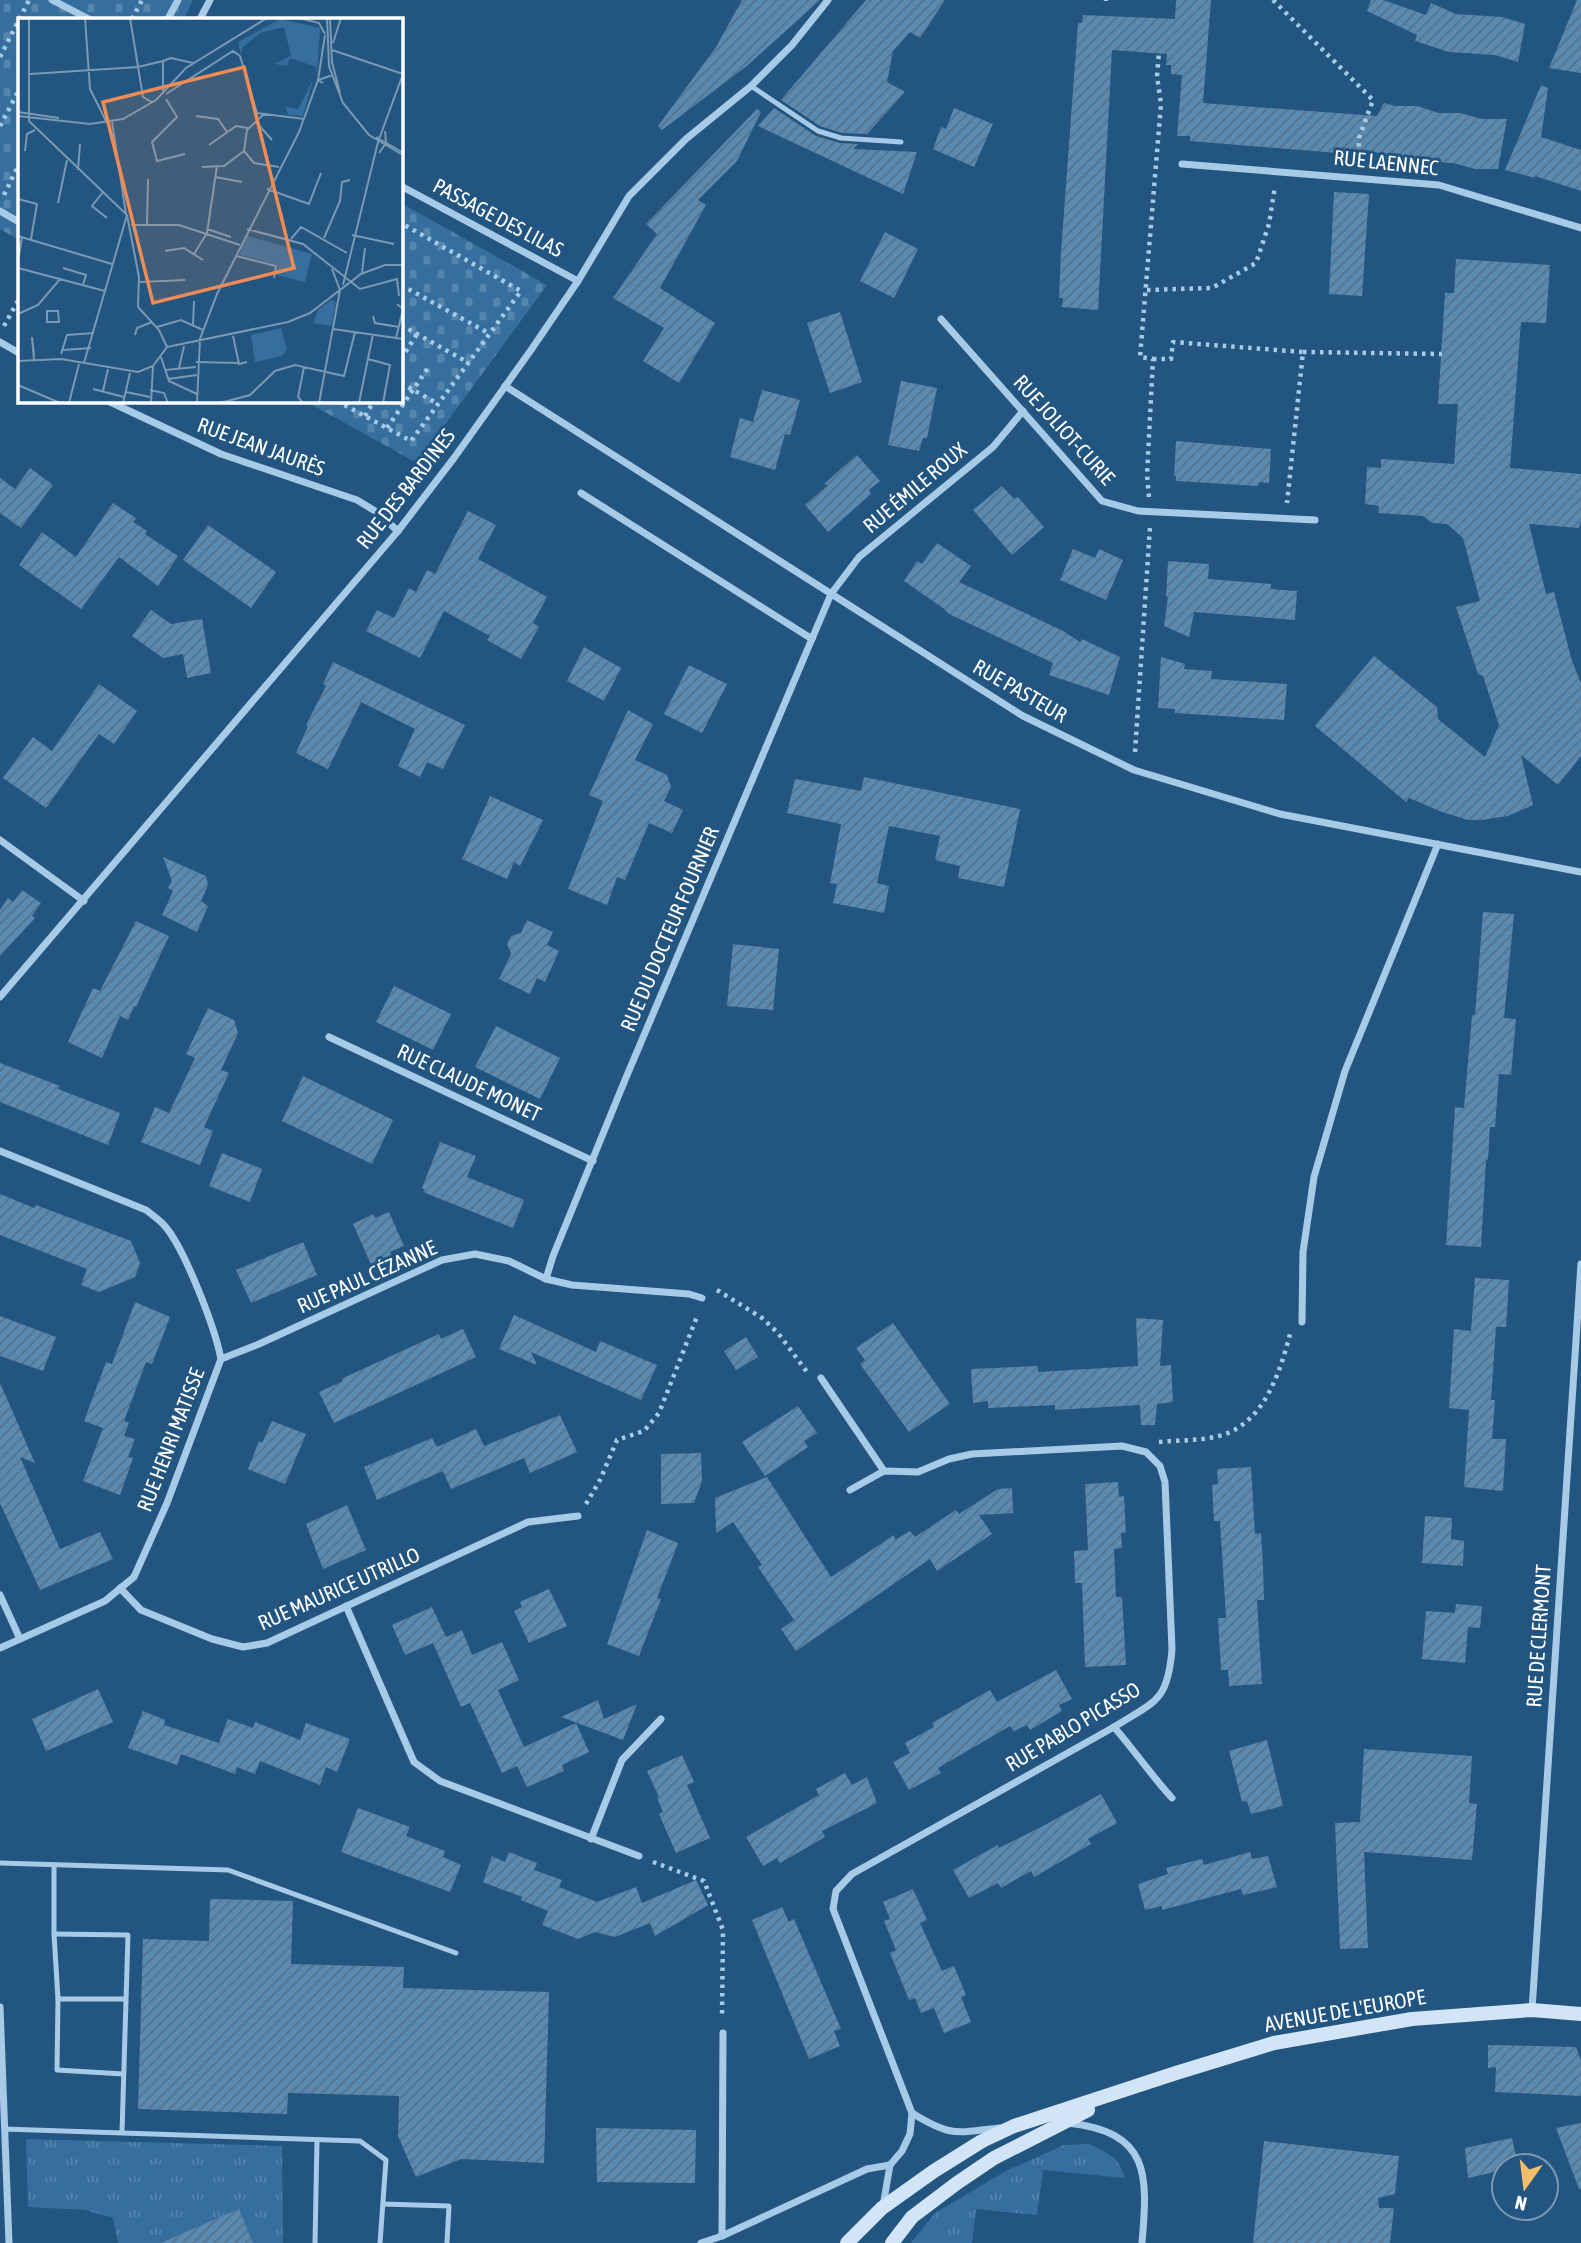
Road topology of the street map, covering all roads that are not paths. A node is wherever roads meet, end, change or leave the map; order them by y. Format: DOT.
graph roads {
  1 [pos="52,0"];
  2 [pos="178,0"];
  3 [pos="210,0"];
  4 [pos="828,0"];
  5 [pos="87,18"];
  6 [pos="169,18"];
  7 [pos="201,18"];
  8 [pos="751,86"];
  9 [pos="901,142"];
  10 [pos="1182,164"];
  11 [pos="402,187"];
  12 [pos="0,211"];
  13 [pos="18,221"];
  14 [pos="1581,228"];
  15 [pos="578,281"];
  16 [pos="941,319"];
  17 [pos="0,342"];
  18 [pos="18,352"];
  19 [pos="505,386"];
  20 [pos="110,402"];
  21 [pos="1023,411"];
  22 [pos="581,493"];
  23 [pos="1315,520"];
  24 [pos="398,531"];
  25 [pos="831,594"];
  26 [pos="812,639"];
  27 [pos="0,840"];
  28 [pos="1438,844"];
  29 [pos="1581,872"];
  30 [pos="84,901"];
  31 [pos="0,997"];
  32 [pos="330,1037"];
  33 [pos="0,1151"];
  34 [pos="593,1161"];
  35 [pos="1581,1264"];
  36 [pos="546,1279"];
  37 [pos="702,1298"];
  38 [pos="1302,1322"];
  39 [pos="221,1359"];
  40 [pos="821,1378"];
  41 [pos="884,1471"];
  42 [pos="850,1490"];
  43 [pos="578,1517"];
  44 [pos="120,1588"];
  45 [pos="0,1595"];
  46 [pos="346,1606"];
  47 [pos="20,1639"];
  48 [pos="0,1648"];
  49 [pos="661,1719"];
  50 [pos="1114,1727"];
  51 [pos="1172,1798"];
  52 [pos="591,1839"];
  53 [pos="639,1856"];
  54 [pos="0,1863"];
  55 [pos="54,1865"];
  56 [pos="54,1934"];
  57 [pos="456,1953"];
  58 [pos="58,1999"];
  59 [pos="125,1999"];
  60 [pos="0,2007"];
  61 [pos="1532,2010"];
  62 [pos="1581,2014"];
  63 [pos="723,2033"];
  64 [pos="123,2074"];
  65 [pos="1124,2092"];
  66 [pos="912,2113"];
  67 [pos="1063,2123"];
  68 [pos="1014,2126"];
  69 [pos="4,2129"];
  70 [pos="122,2132"];
  71 [pos="317,2140"];
  72 [pos="890,2165"];
  73 [pos="383,2204"];
  74 [pos="883,2208"];
  75 [pos="722,2236"];
  76 [pos="9,2243"];
  77 [pos="315,2243"];
  78 [pos="380,2243"];
  79 [pos="447,2243"];
  80 [pos="701,2243"];
  81 [pos="847,2243"];
  82 [pos="892,2243"];
  83 [pos="1142,2243"];
  1 -- 5 [label="street"];
  2 -- 6 [label="street"];
  3 -- 7 [label="street"];
  4 -- 8 [label="street, RUE DES BARDINES"];
  8 -- 9 [label="lane"];
  8 -- 15 [label="street, RUE DES BARDINES"];
  10 -- 14 [label="street, RUE LAENNEC"];
  11 -- 15 [label="street, PASSAGE DES LILAS"];
  12 -- 13 [label="street"];
  15 -- 19 [label="street, RUE DES BARDINES"];
  16 -- 21 [label="street, RUE JOLIOT-CURIE"];
  17 -- 18 [label="street"];
  19 -- 24 [label="street, RUE DES BARDINES"];
  19 -- 25 [label="street, RUE PASTEUR"];
  20 -- 24 [label="street, RUE JEAN JAURÈS"];
  21 -- 23 [label="street, RUE JOLIOT-CURIE"];
  21 -- 25 [label="street, RUE ÉMILE ROUX"];
  22 -- 26 [label="street"];
  24 -- 30 [label="street, RUE DES BARDINES"];
  25 -- 26 [label="street, RUE DU DOCTEUR FOURNIER"];
  25 -- 28 [label="street, RUE PASTEUR"];
  26 -- 34 [label="street, RUE DU DOCTEUR FOURNIER"];
  27 -- 30 [label="street"];
  28 -- 29 [label="street, RUE PASTEUR"];
  28 -- 38 [label="street"];
  30 -- 31 [label="street, RUE DES BARDINES"];
  32 -- 34 [label="street, RUE CLAUDE MONET"];
  33 -- 39 [label="street, RUE HENRI MATISSE"];
  34 -- 36 [label="street, RUE DU DOCTEUR FOURNIER"];
  35 -- 61 [label="street, RUE DE CLERMONT"];
  36 -- 37 [label="street, RUE PAUL CÉZANNE"];
  36 -- 39 [label="street, RUE PAUL CÉZANNE"];
  39 -- 44 [label="street, RUE HENRI MATISSE"];
  40 -- 41 [label="street"];
  41 -- 42 [label="street"];
  41 -- 50 [label="street, RUE PABLO PICASSO"];
  43 -- 46 [label="street, RUE MAURICE UTRILLO"];
  44 -- 46 [label="street, RUE MAURICE UTRILLO"];
  44 -- 47 [label="street, RUE HENRI MATISSE"];
  45 -- 47 [label="street"];
  46 -- 52 [label="street"];
  47 -- 48 [label="street, RUE HENRI MATISSE"];
  49 -- 52 [label="street"];
  50 -- 51 [label="street"];
  50 -- 66 [label="street, RUE PABLO PICASSO"];
  52 -- 53 [label="street"];
  54 -- 55 [label="lane"];
  55 -- 56 [label="lane"];
  55 -- 57 [label="lane"];
  56 -- 58 [label="lane"];
  56 -- 59 [label="lane"];
  58 -- 59 [label="lane"];
  58 -- 64 [label="lane"];
  59 -- 64 [label="lane"];
  60 -- 69 [label="street"];
  61 -- 62 [label="main road, AVENUE DE L'EUROPE"];
  61 -- 65 [label="main road, AVENUE DE L'EUROPE"];
  63 -- 75 [label="street"];
  64 -- 70 [label="lane"];
  65 -- 67 [label="main road, AVENUE DE L'EUROPE"];
  65 -- 68 [label="main road, AVENUE DE L'EUROPE"];
  66 -- 68 [label="street"];
  66 -- 72 [label="street"];
  67 -- 82 [label="main road, AVENUE DE L'EUROPE"];
  67 -- 83 [label="street"];
  68 -- 74 [label="main road, AVENUE DE L'EUROPE"];
  69 -- 70 [label="lane"];
  69 -- 76 [label="street"];
  70 -- 71 [label="lane"];
  71 -- 73 [label="lane"];
  71 -- 77 [label="lane"];
  72 -- 74 [label="street"];
  72 -- 75 [label="street"];
  73 -- 78 [label="lane"];
  73 -- 79 [label="lane"];
  74 -- 81 [label="main road, AVENUE DE L'EUROPE"];
  75 -- 80 [label="street"];
}
